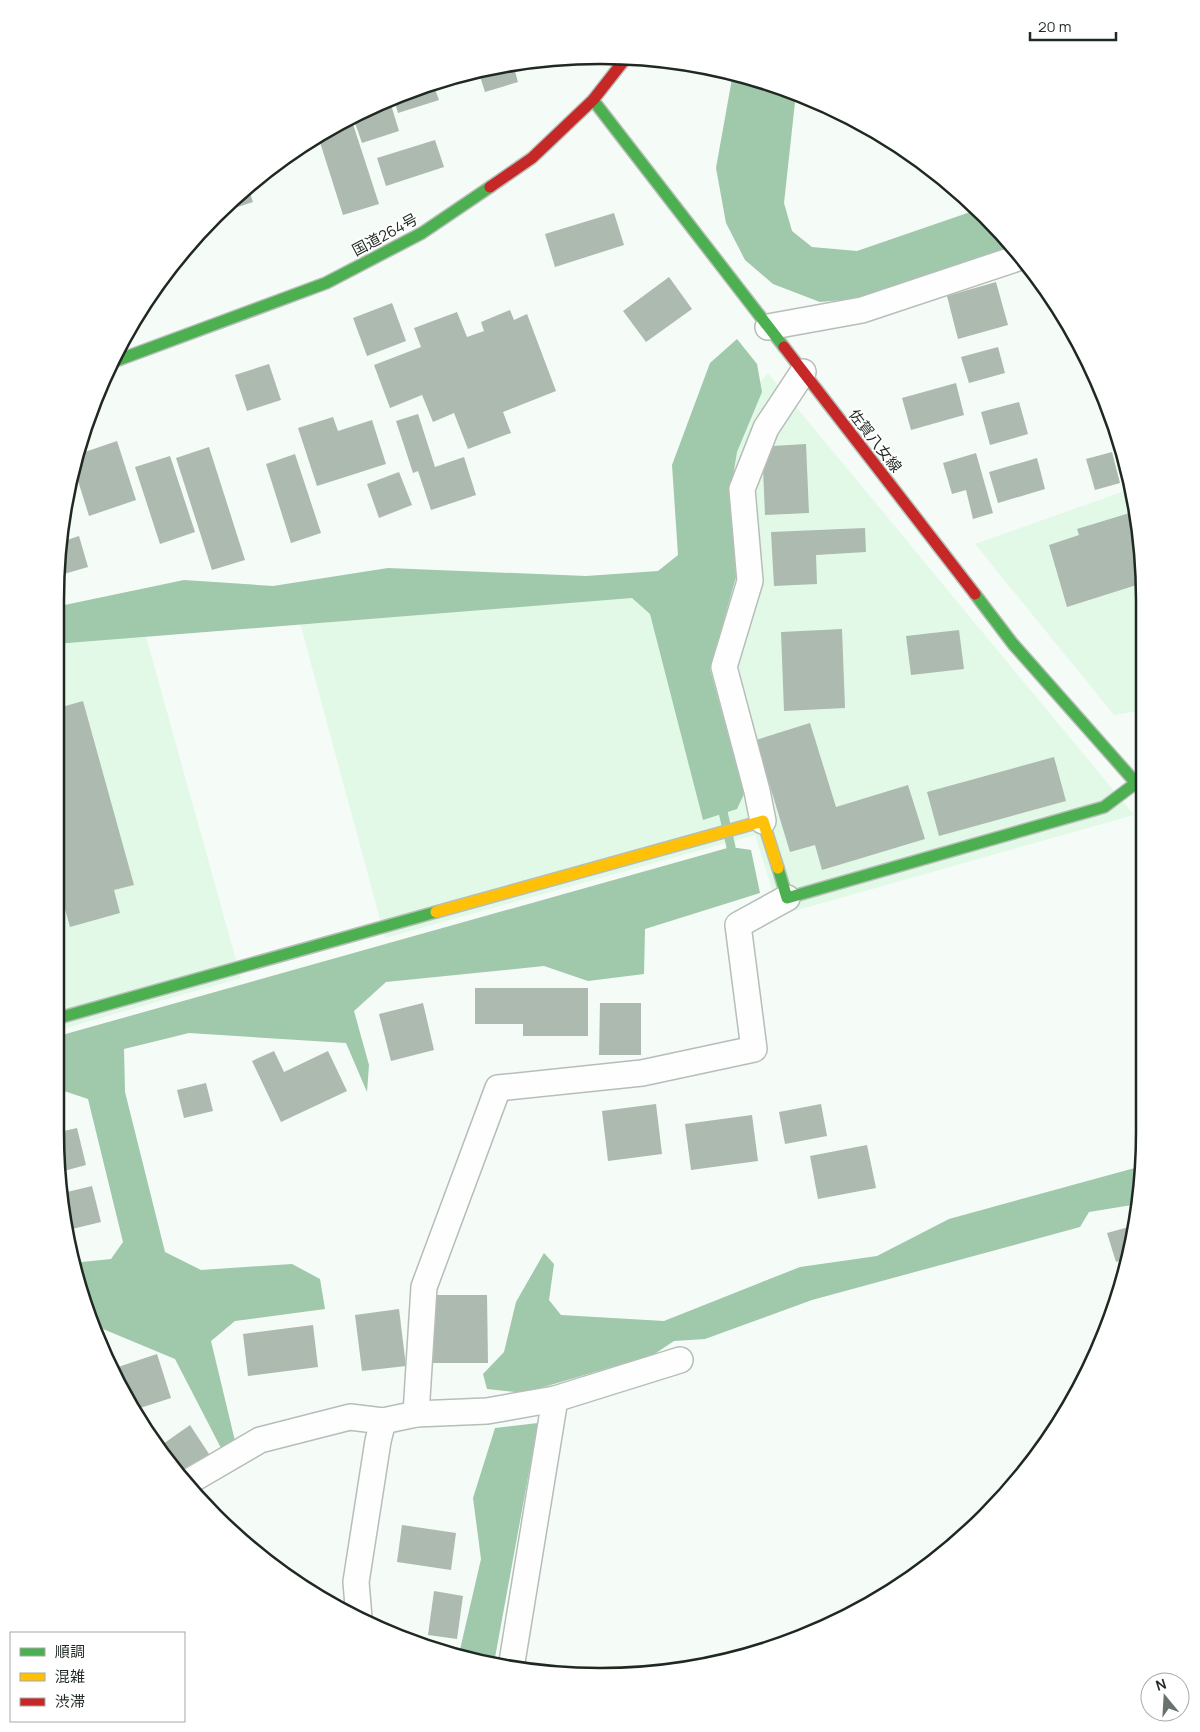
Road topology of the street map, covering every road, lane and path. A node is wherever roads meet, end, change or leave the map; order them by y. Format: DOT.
graph roads {
  1 [pos="621,65"];
  2 [pos="593,100"];
  3 [pos="1014,260"];
  4 [pos="768,327"];
  5 [pos="121,359"];
  6 [pos="803,372"];
  7 [pos="1136,781"];
  8 [pos="1136,790"];
  9 [pos="763,821"];
  10 [pos="787,898"];
  11 [pos="64,1016"];
  12 [pos="680,1360"];
  13 [pos="555,1399"];
  14 [pos="416,1414"];
  15 [pos="383,1422"];
  16 [pos="192,1480"];
  17 [pos="358,1610"];
  18 [pos="512,1661"];
  1 -- 2 [label="main road, 国道264号"];
  2 -- 4 [label="main road, 佐賀八女線"];
  2 -- 5 [label="main road, 国道264号"];
  3 -- 4 [label="street"];
  4 -- 6 [label="main road, 佐賀八女線"];
  6 -- 7 [label="main road, 佐賀八女線"];
  6 -- 9 [label="street"];
  8 -- 10 [label="main road"];
  9 -- 10 [label="main road"];
  9 -- 11 [label="main road"];
  10 -- 14 [label="street"];
  12 -- 13 [label="street"];
  13 -- 14 [label="street"];
  13 -- 18 [label="street"];
  14 -- 15 [label="street"];
  15 -- 16 [label="street"];
  15 -- 17 [label="street"];
}
